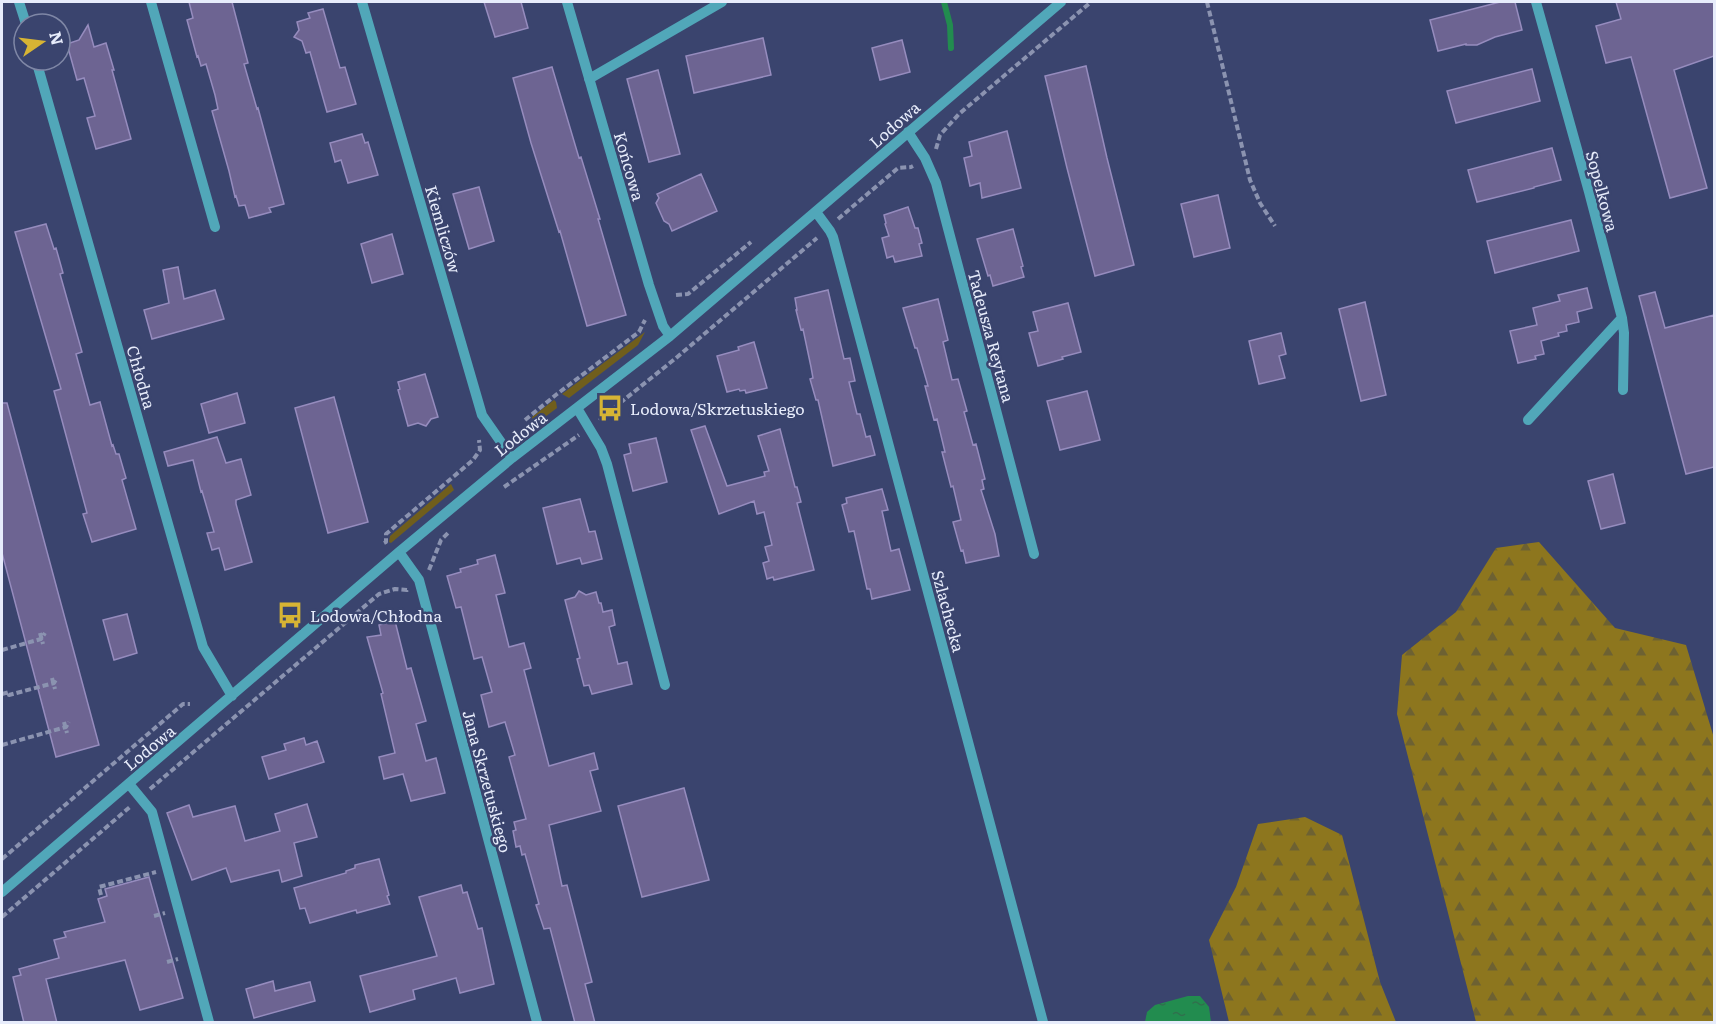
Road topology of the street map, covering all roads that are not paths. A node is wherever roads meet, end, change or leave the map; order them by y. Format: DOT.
graph roads {
  1 [pos="151,2"];
  2 [pos="362,2"];
  3 [pos="567,2"];
  4 [pos="722,2"];
  5 [pos="1061,2"];
  6 [pos="1536,2"];
  7 [pos="39,72"];
  8 [pos="589,79"];
  9 [pos="908,132"];
  10 [pos="816,212"];
  11 [pos="215,227"];
  12 [pos="1622,318"];
  13 [pos="670,336"];
  14 [pos="1623,390"];
  15 [pos="577,408"];
  16 [pos="1528,420"];
  17 [pos="512,458"];
  18 [pos="399,552"];
  19 [pos="1034,554"];
  20 [pos="665,685"];
  21 [pos="232,696"];
  22 [pos="129,784"];
  23 [pos="2,892"];
  24 [pos="209,1023"];
  25 [pos="537,1023"];
  26 [pos="1043,1023"];
  1 -- 11 [label="street"];
  2 -- 17 [label="street, Kiemliczów"];
  3 -- 8 [label="street, Końcowa"];
  4 -- 8 [label="street"];
  5 -- 9 [label="street, Lodowa"];
  6 -- 12 [label="street, Sopelkowa"];
  7 -- 21 [label="street, Chłodna"];
  8 -- 13 [label="street, Końcowa"];
  9 -- 10 [label="street, Lodowa"];
  9 -- 19 [label="street, Tadeusza Reytana"];
  10 -- 13 [label="street, Lodowa"];
  10 -- 26 [label="street, Szlachecka"];
  12 -- 14 [label="street, Sopelkowa"];
  12 -- 16 [label="street"];
  13 -- 15 [label="street, Lodowa"];
  15 -- 17 [label="street, Lodowa"];
  15 -- 20 [label="street"];
  17 -- 18 [label="street, Lodowa"];
  18 -- 21 [label="street, Lodowa"];
  18 -- 25 [label="street, Jana Skrzetuskiego"];
  21 -- 22 [label="street, Lodowa"];
  22 -- 23 [label="street, Lodowa"];
  22 -- 24 [label="street"];
}
